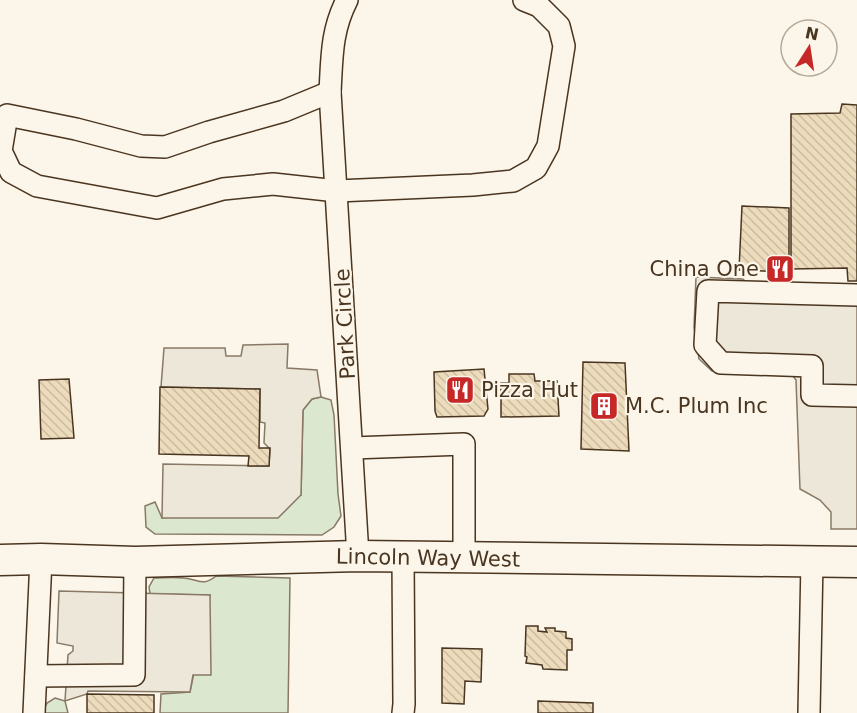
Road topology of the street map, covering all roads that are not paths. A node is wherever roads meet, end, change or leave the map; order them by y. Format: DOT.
graph roads {
  1 [pos="348,0"];
  2 [pos="524,0"];
  3 [pos="330,92"];
  4 [pos="4,115"];
  5 [pos="337,191"];
  6 [pos="857,294"];
  7 [pos="857,396"];
  8 [pos="352,448"];
  9 [pos="358,556"];
  10 [pos="403,557"];
  11 [pos="464,558"];
  12 [pos="0,560"];
  13 [pos="41,560"];
  14 [pos="812,561"];
  15 [pos="135,562"];
  16 [pos="857,562"];
  17 [pos="36,676"];
  18 [pos="34,713"];
  19 [pos="403,713"];
  20 [pos="809,713"];
  1 -- 3 [label="street, Park Circle"];
  2 -- 5 [label="street"];
  3 -- 4 [label="street"];
  3 -- 5 [label="street, Park Circle"];
  4 -- 5 [label="street"];
  5 -- 8 [label="street, Park Circle"];
  6 -- 7 [label="street"];
  8 -- 9 [label="street, Park Circle"];
  8 -- 11 [label="street"];
  9 -- 10 [label="highway, Lincoln Way West"];
  9 -- 15 [label="highway, Lincoln Way West"];
  10 -- 11 [label="highway, Lincoln Way West"];
  10 -- 19 [label="street"];
  11 -- 14 [label="highway, Lincoln Way West"];
  12 -- 13 [label="highway, Lincoln Way West"];
  13 -- 15 [label="highway, Lincoln Way West"];
  13 -- 17 [label="street"];
  14 -- 16 [label="highway, Lincoln Way West"];
  14 -- 20 [label="street"];
  15 -- 17 [label="street"];
  17 -- 18 [label="street"];
}
